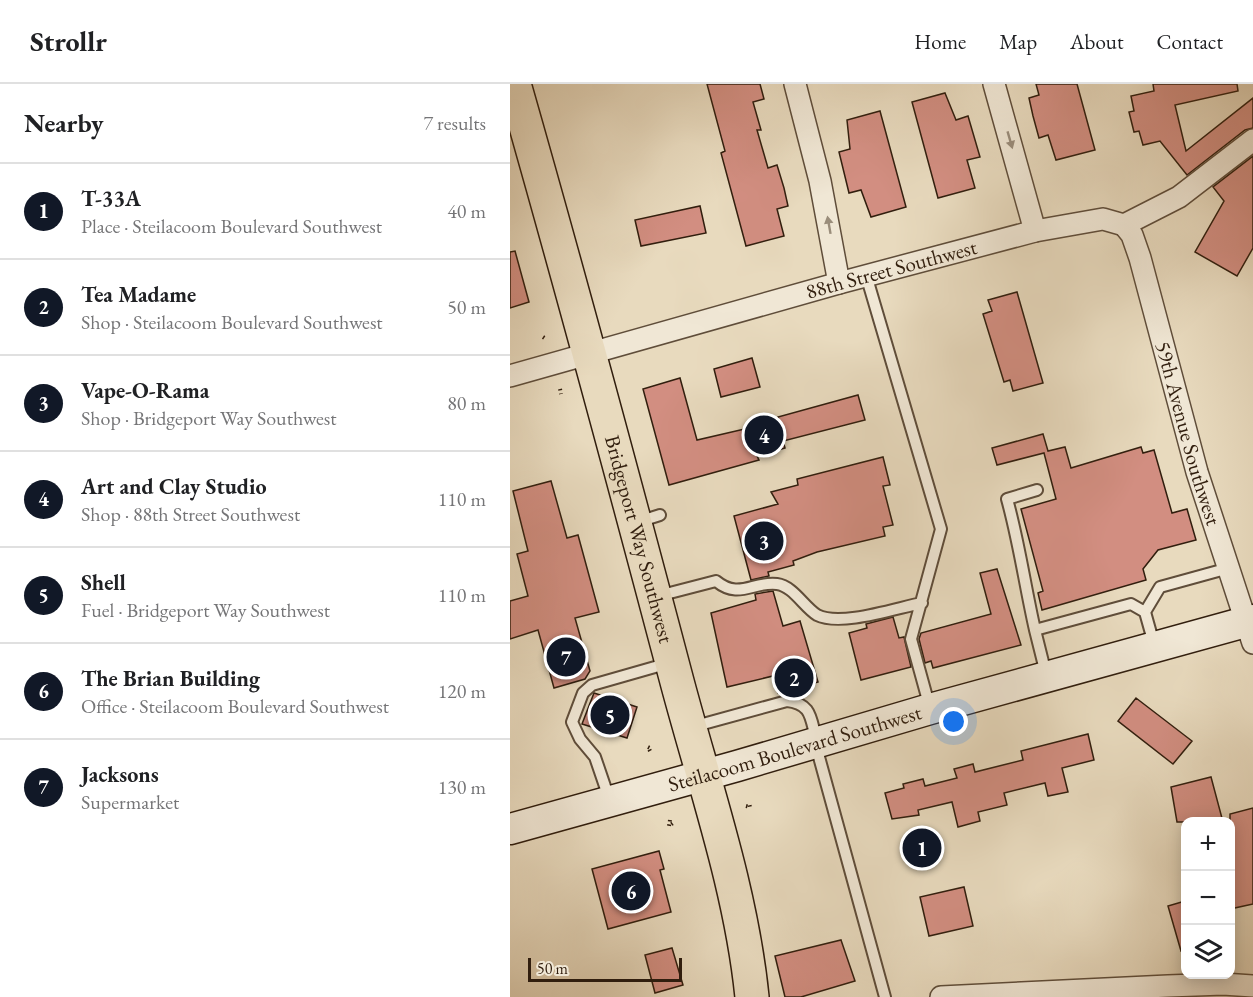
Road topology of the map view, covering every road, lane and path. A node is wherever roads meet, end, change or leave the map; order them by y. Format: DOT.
graph roads {
  1 [pos="514,84"];
  2 [pos="795,84"];
  3 [pos="994,84"];
  4 [pos="1253,140"];
  5 [pos="1124,225"];
  6 [pos="1035,231"];
  7 [pos="866,275"];
  8 [pos="839,283"];
  9 [pos="591,354"];
  10 [pos="510,376"];
  11 [pos="560,389"];
  12 [pos="561,394"];
  13 [pos="1037,489"];
  14 [pos="1229,568"];
  15 [pos="654,597"];
  16 [pos="922,603"];
  17 [pos="1145,612"];
  18 [pos="1251,628"];
  19 [pos="1035,630"];
  20 [pos="1156,648"];
  21 [pos="672,662"];
  22 [pos="1047,677"];
  23 [pos="930,709"];
  24 [pos="689,728"];
  25 [pos="816,742"];
  26 [pos="701,776"];
  27 [pos="610,801"];
  28 [pos="510,829"];
  29 [pos="1253,986"];
  30 [pos="752,997"];
  31 [pos="885,997"];
  32 [pos="941,997"];
  1 -- 9 [label="main road, Bridgeport Way Southwest"];
  8 -- 2 [label="street, one-way"];
  3 -- 6 [label="street, one-way"];
  4 -- 5 [label="street"];
  5 -- 6 [label="street, 88th Street Southwest"];
  5 -- 14 [label="street, 59th Avenue Southwest"];
  6 -- 7 [label="street, 88th Street Southwest"];
  7 -- 8 [label="street, 88th Street Southwest"];
  7 -- 16 [label="lane"];
  8 -- 9 [label="street, 88th Street Southwest"];
  9 -- 10 [label="street, 88th Street Southwest"];
  9 -- 15 [label="main road, Bridgeport Way Southwest"];
  11 -- 12 [label="path"];
  13 -- 19 [label="lane"];
  14 -- 17 [label="lane"];
  14 -- 18 [label="street, 59th Avenue Southwest"];
  15 -- 16 [label="lane"];
  15 -- 21 [label="main road, Bridgeport Way Southwest"];
  16 -- 23 [label="lane"];
  17 -- 19 [label="lane"];
  17 -- 20 [label="lane"];
  18 -- 20 [label="main road, Steilacoom Boulevard Southwest"];
  19 -- 22 [label="lane"];
  20 -- 22 [label="main road, Steilacoom Boulevard Southwest"];
  21 -- 24 [label="main road, Bridgeport Way Southwest"];
  21 -- 27 [label="lane"];
  22 -- 23 [label="main road, Steilacoom Boulevard Southwest"];
  23 -- 25 [label="main road, Steilacoom Boulevard Southwest"];
  24 -- 25 [label="lane"];
  24 -- 26 [label="main road, Bridgeport Way Southwest"];
  25 -- 26 [label="main road, Steilacoom Boulevard Southwest"];
  25 -- 31 [label="lane"];
  26 -- 27 [label="main road, Steilacoom Boulevard Southwest"];
  26 -- 30 [label="main road, Bridgeport Way Southwest"];
  27 -- 28 [label="main road, Steilacoom Boulevard Southwest"];
  29 -- 32 [label="street"];
}
